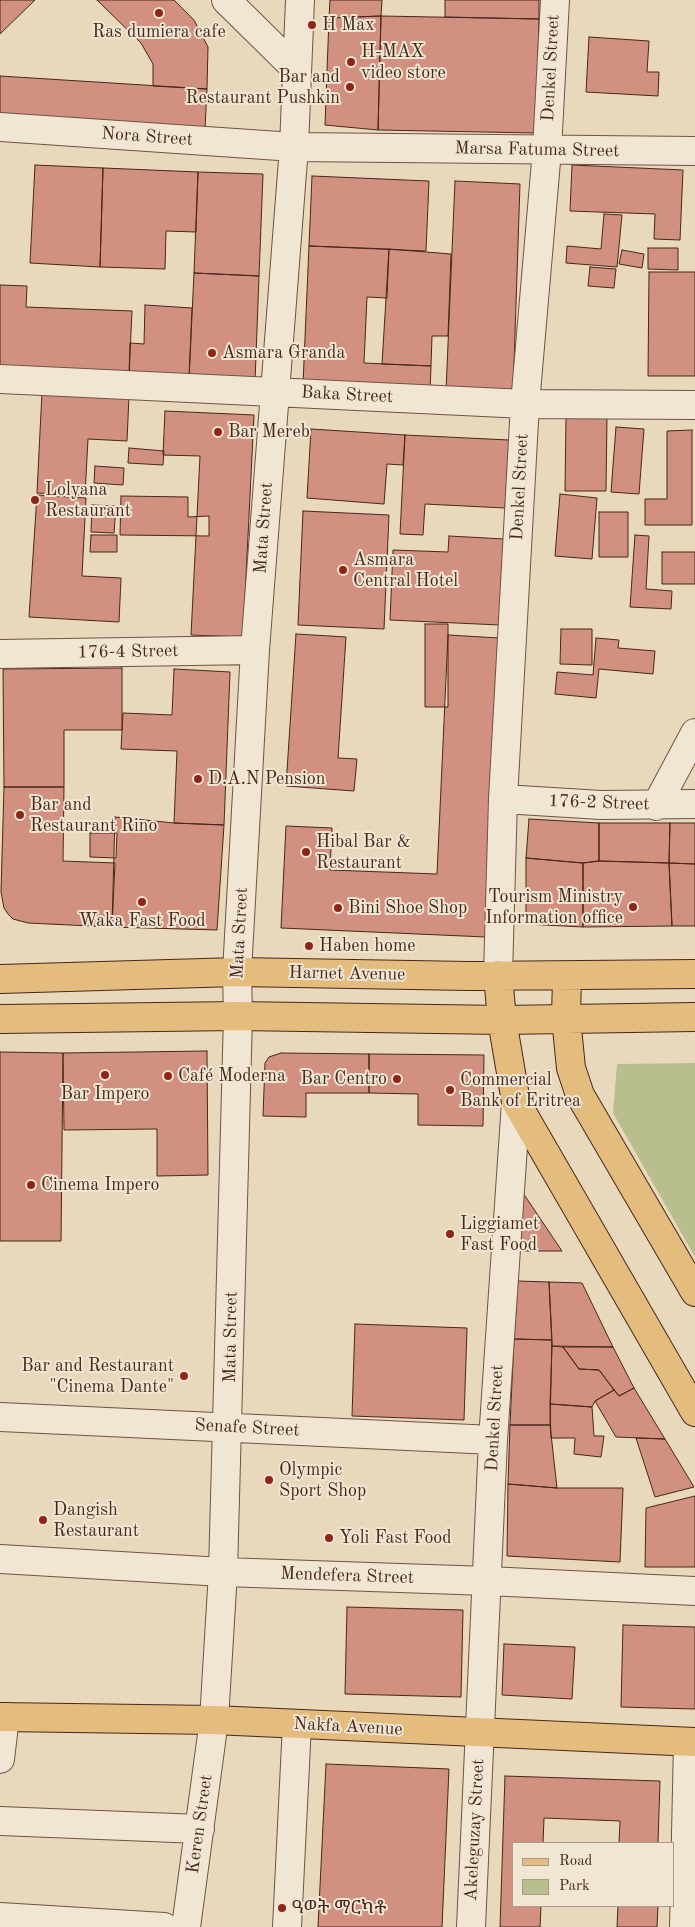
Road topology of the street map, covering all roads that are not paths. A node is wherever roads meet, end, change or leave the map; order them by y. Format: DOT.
graph roads {
  1 [pos="226,0"];
  2 [pos="555,0"];
  3 [pos="293,6"];
  4 [pos="296,69"];
  5 [pos="0,127"];
  6 [pos="294,147"];
  7 [pos="547,150"];
  8 [pos="695,151"];
  9 [pos="0,378"];
  10 [pos="274,391"];
  11 [pos="525,404"];
  12 [pos="695,405"];
  13 [pos="256,650"];
  14 [pos="0,654"];
  15 [pos="695,733"];
  16 [pos="503,799"];
  17 [pos="695,804"];
  18 [pos="656,806"];
  19 [pos="237,972"];
  20 [pos="695,974"];
  21 [pos="498,975"];
  22 [pos="567,976"];
  23 [pos="0,979"];
  24 [pos="238,1016"];
  25 [pos="695,1017"];
  26 [pos="566,1018"];
  27 [pos="0,1019"];
  28 [pos="502,1020"];
  29 [pos="516,1102"];
  30 [pos="695,1292"];
  31 [pos="695,1412"];
  32 [pos="0,1417"];
  33 [pos="228,1427"];
  34 [pos="493,1440"];
  35 [pos="0,1559"];
  36 [pos="223,1572"];
  37 [pos="488,1580"];
  38 [pos="695,1591"];
  39 [pos="3,1717"];
  40 [pos="214,1720"];
  41 [pos="298,1724"];
  42 [pos="480,1734"];
  43 [pos="692,1742"];
  44 [pos="0,1759"];
  45 [pos="0,1821"];
  46 [pos="200,1829"];
  47 [pos="0,1917"];
  48 [pos="164,1927"];
  49 [pos="186,1927"];
  50 [pos="287,1927"];
  51 [pos="471,1927"];
  52 [pos="684,1927"];
  1 -- 4 [label="street"];
  2 -- 7 [label="street, Denkel Street"];
  3 -- 4 [label="street, Mata Street"];
  4 -- 6 [label="street, Mata Street"];
  5 -- 6 [label="street, Nora Street"];
  6 -- 7 [label="street, Marsa Fatuma Street"];
  6 -- 10 [label="street, Mata Street"];
  7 -- 8 [label="street, Marsa Fatuma Street"];
  7 -- 11 [label="street, Denkel Street"];
  9 -- 10 [label="street, Baka Street"];
  10 -- 11 [label="street, Baka Street"];
  10 -- 13 [label="street, Mata Street"];
  11 -- 12 [label="street, Baka Street"];
  11 -- 16 [label="street, Denkel Street"];
  13 -- 14 [label="street, 176-4 Street"];
  13 -- 19 [label="street, Mata Street"];
  15 -- 18 [label="street"];
  16 -- 18 [label="street, 176-2 Street"];
  16 -- 21 [label="street, Denkel Street"];
  17 -- 18 [label="street, 176-2 Street"];
  19 -- 21 [label="main road, Harnet Avenue"];
  19 -- 23 [label="main road, Harnet Avenue"];
  19 -- 24 [label="street, Mata Street"];
  20 -- 22 [label="main road, Harnet Avenue"];
  21 -- 22 [label="main road, Harnet Avenue"];
  21 -- 28 [label="main road"];
  22 -- 26 [label="main road"];
  24 -- 27 [label="main road"];
  24 -- 28 [label="main road"];
  24 -- 33 [label="street, Mata Street"];
  25 -- 26 [label="main road"];
  26 -- 28 [label="main road"];
  26 -- 30 [label="main road"];
  28 -- 29 [label="main road"];
  29 -- 31 [label="main road"];
  29 -- 34 [label="street, Denkel Street"];
  32 -- 33 [label="street, Senafe Street"];
  33 -- 34 [label="street, Senafe Street"];
  33 -- 36 [label="street, Mata Street"];
  34 -- 37 [label="street, Denkel Street"];
  35 -- 36 [label="street, Mendefera Street"];
  36 -- 37 [label="street, Mendefera Street"];
  36 -- 40 [label="street, Mata Street"];
  37 -- 38 [label="street, Mendefera Street"];
  37 -- 42 [label="street, Denkel Street"];
  39 -- 40 [label="main road, Nakfa Avenue"];
  39 -- 44 [label="street"];
  40 -- 41 [label="main road, Nakfa Avenue"];
  40 -- 46 [label="street, Keren Street"];
  41 -- 42 [label="main road, Nakfa Avenue"];
  41 -- 50 [label="street"];
  42 -- 43 [label="main road, Nakfa Avenue"];
  42 -- 51 [label="street, Akeleguzay Street"];
  43 -- 52 [label="street"];
  45 -- 46 [label="street"];
  46 -- 49 [label="street, Keren Street"];
  47 -- 48 [label="street"];
}
